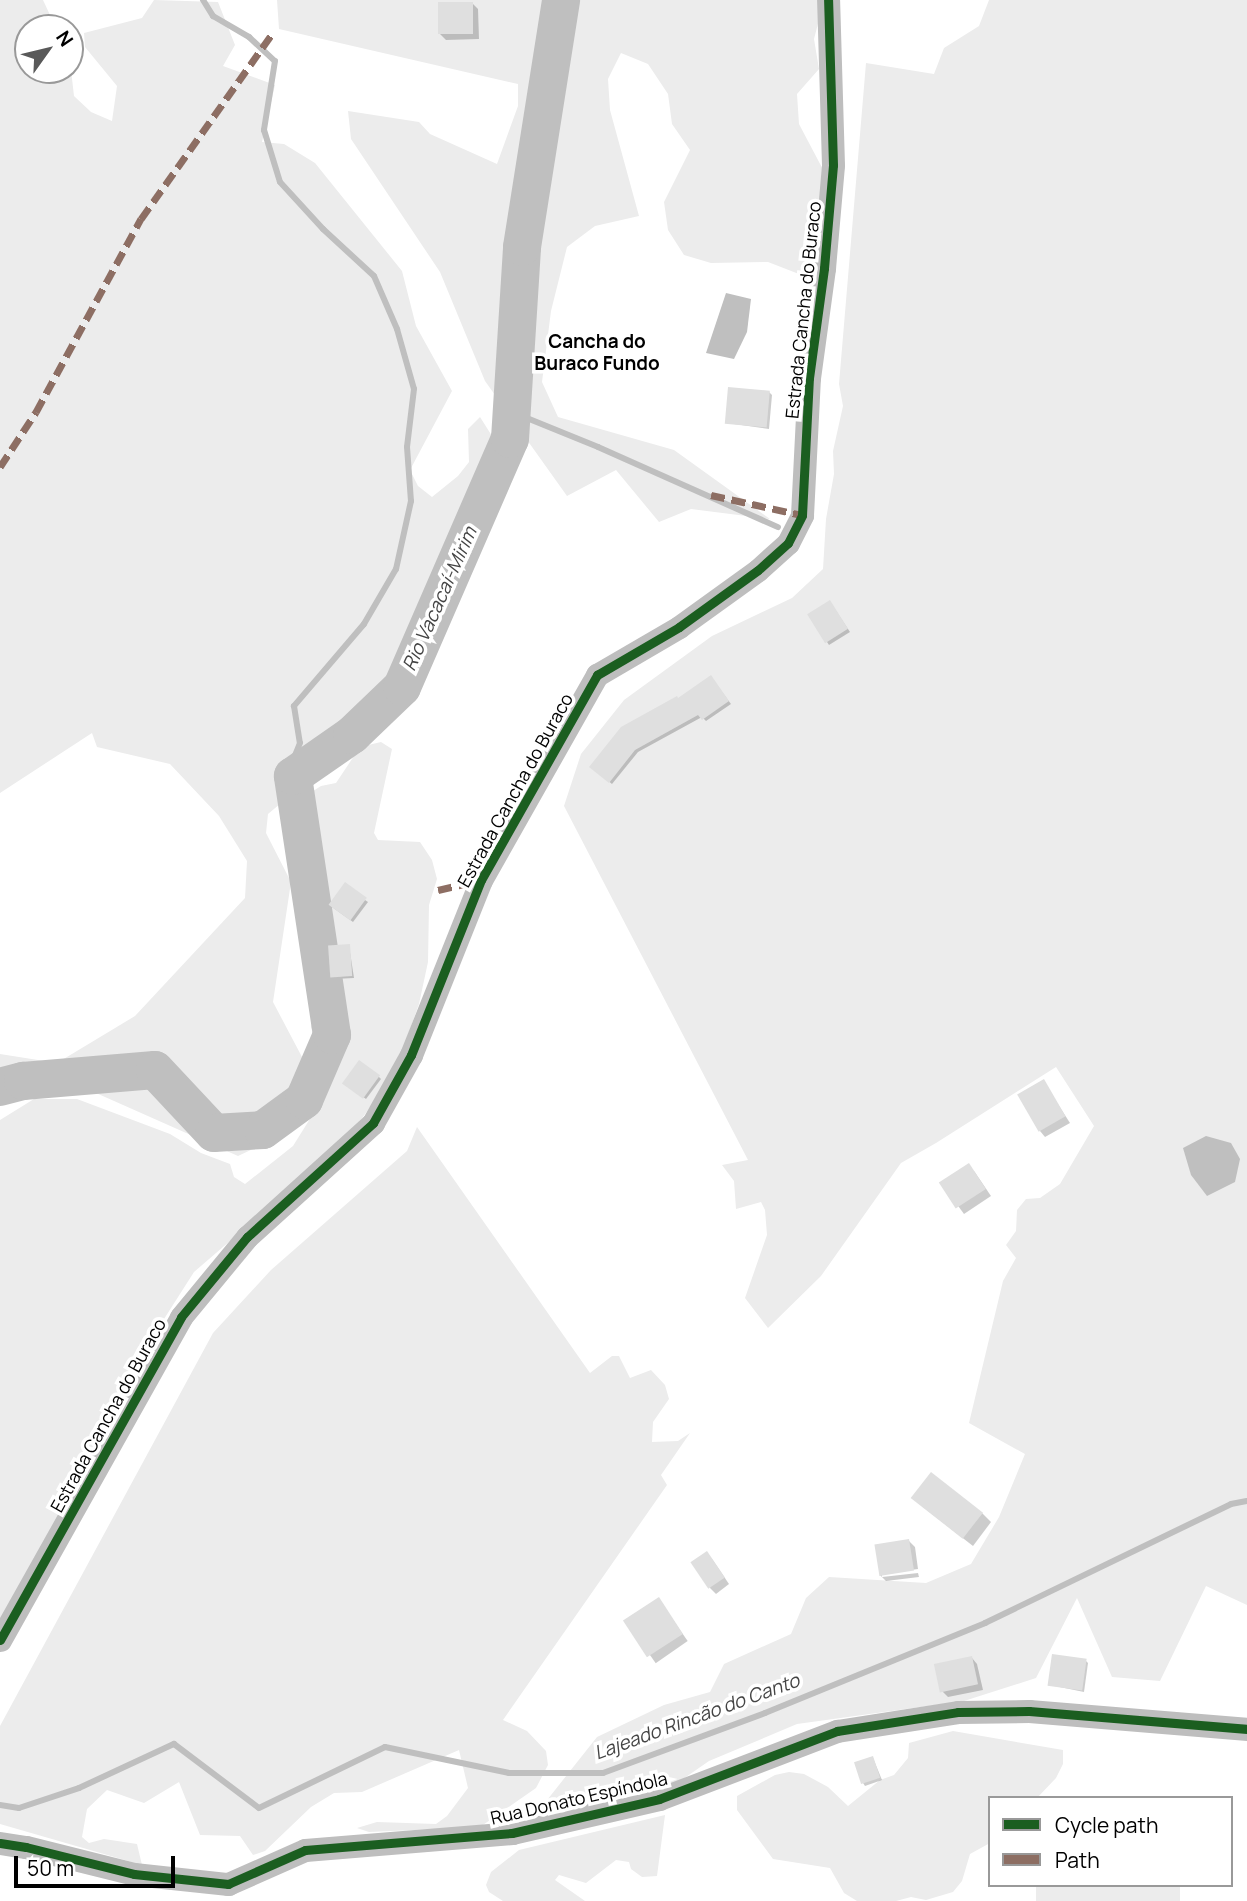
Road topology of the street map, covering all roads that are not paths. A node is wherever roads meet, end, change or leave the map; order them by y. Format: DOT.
graph roads {
  1 [pos="828,0"];
  2 [pos="0,1640"];
  3 [pos="1247,1728"];
  4 [pos="0,1843"];
  1 -- 2 [label="street, Estrada Cancha do Buraco"];
  3 -- 4 [label="street, Rua Donato Espíndola"];
}
